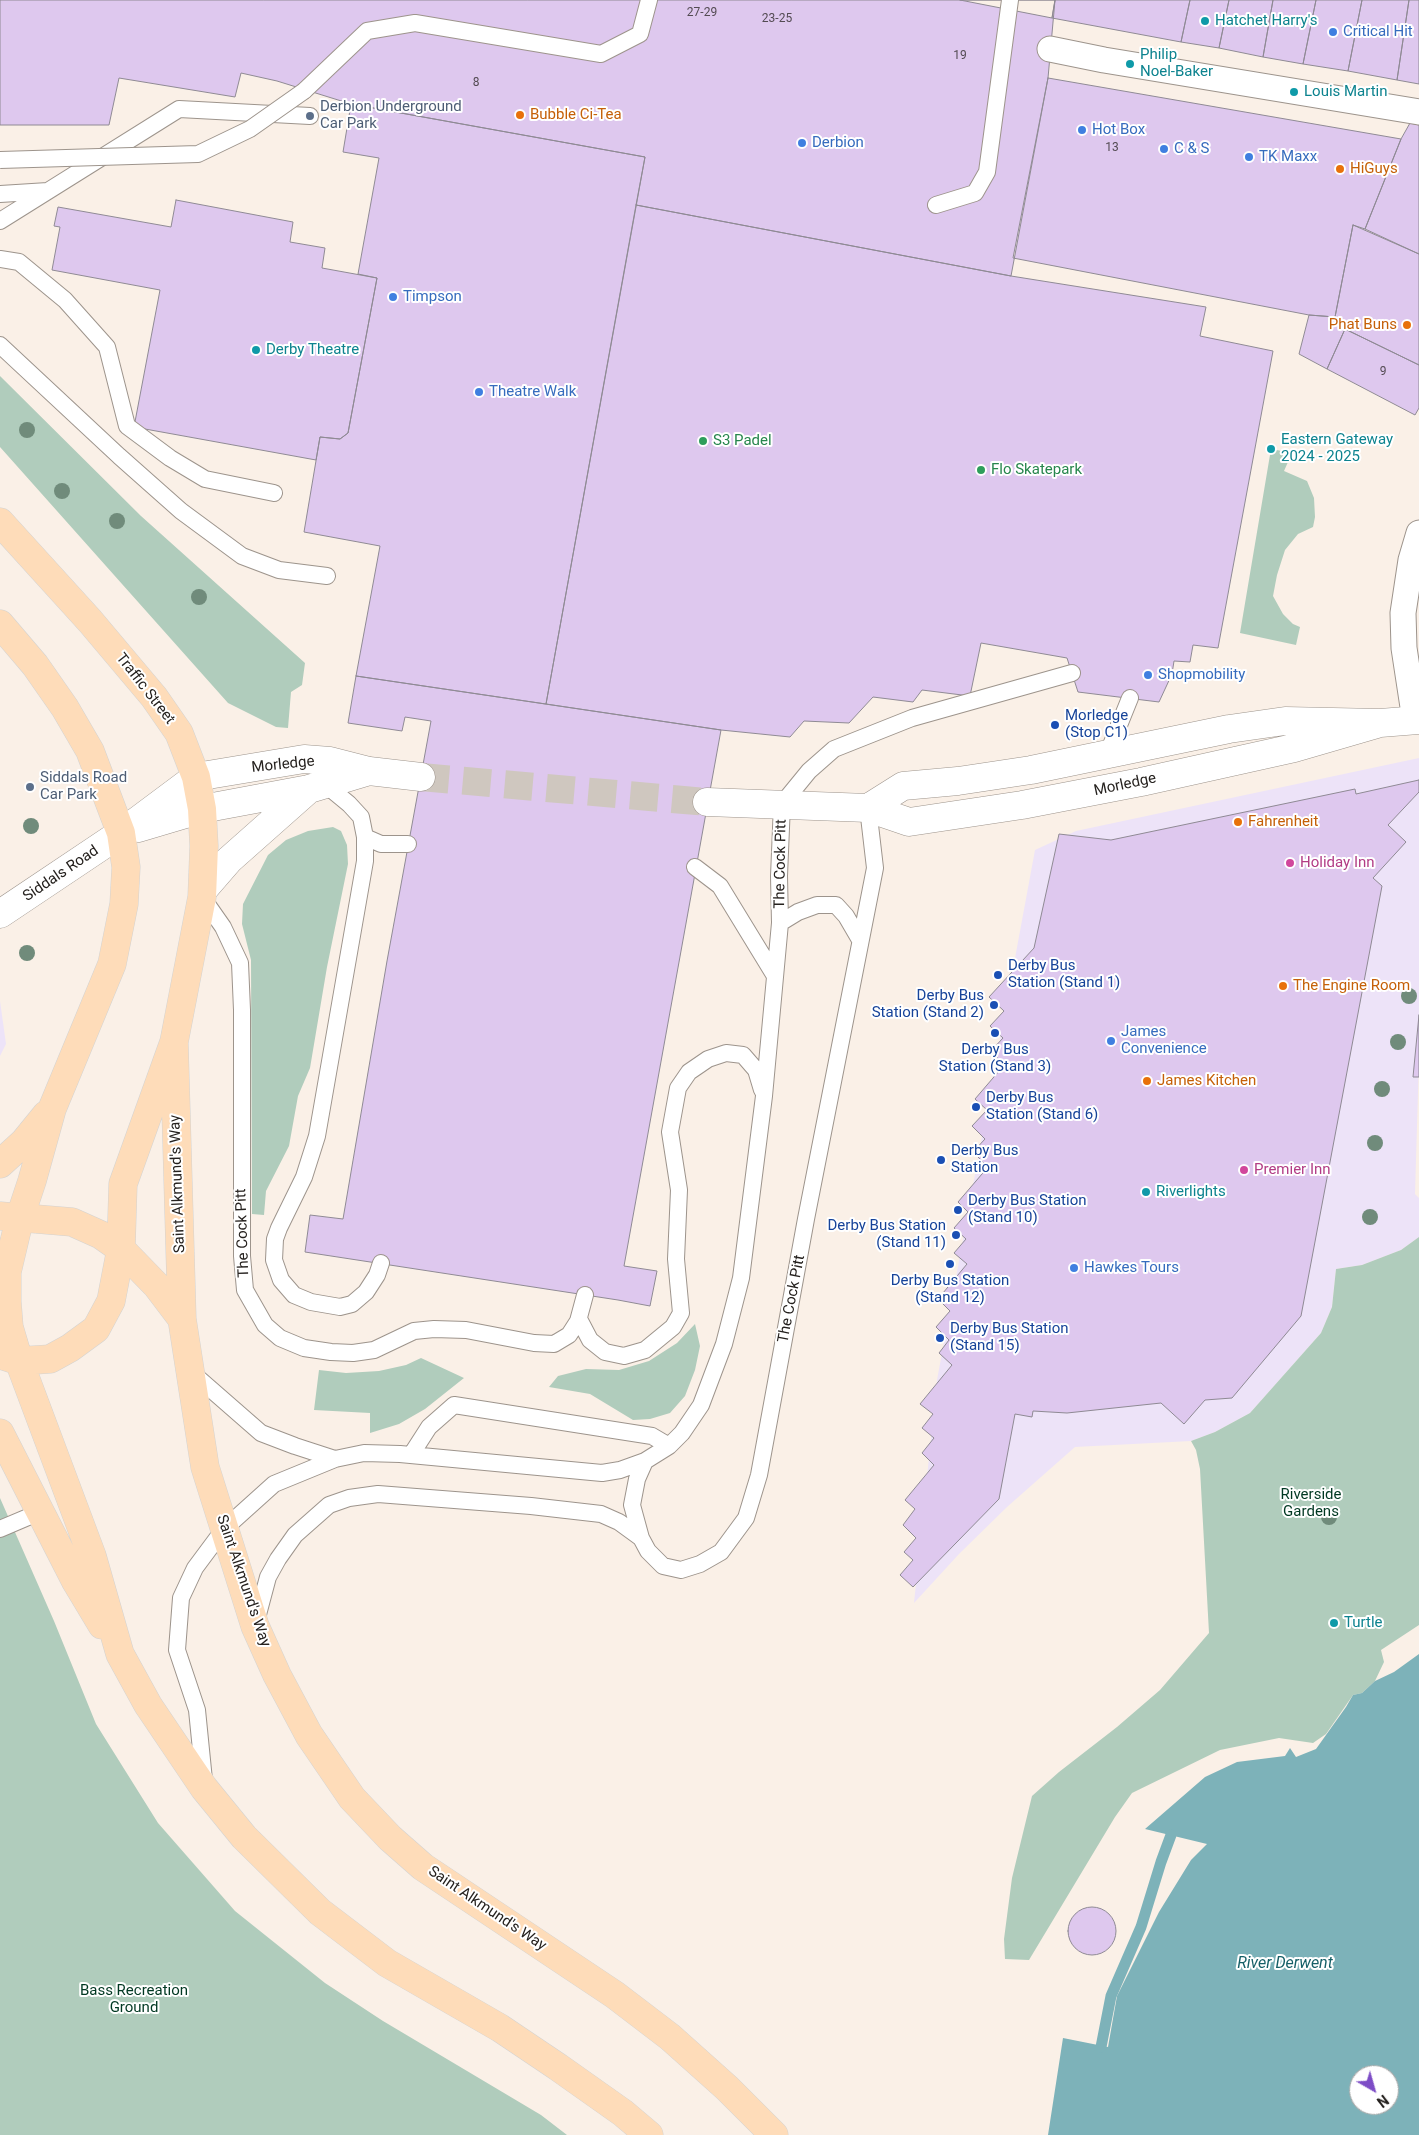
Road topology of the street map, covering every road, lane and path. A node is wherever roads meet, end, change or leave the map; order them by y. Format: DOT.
graph roads {
  1 [pos="649,0"];
  2 [pos="1010,0"];
  3 [pos="1050,49"];
  4 [pos="1419,112"];
  5 [pos="310,116"];
  6 [pos="0,160"];
  7 [pos="51,191"];
  8 [pos="0,194"];
  9 [pos="936,205"];
  10 [pos="0,221"];
  11 [pos="0,258"];
  12 [pos="0,346"];
  13 [pos="274,493"];
  14 [pos="0,522"];
  15 [pos="1419,533"];
  16 [pos="328,576"];
  17 [pos="0,624"];
  18 [pos="1072,673"];
  19 [pos="1130,698"];
  20 [pos="1417,720"];
  21 [pos="1380,723"];
  22 [pos="1107,755"];
  23 [pos="369,771"];
  24 [pos="196,777"];
  25 [pos="421,777"];
  26 [pos="318,787"];
  27 [pos="707,802"];
  28 [pos="782,804"];
  29 [pos="202,808"];
  30 [pos="868,808"];
  31 [pos="121,833"];
  32 [pos="365,837"];
  33 [pos="408,844"];
  34 [pos="696,867"];
  35 [pos="203,893"];
  36 [pos="0,914"];
  37 [pos="780,924"];
  38 [pos="860,940"];
  39 [pos="775,976"];
  40 [pos="174,1042"];
  41 [pos="764,1096"];
  42 [pos="52,1109"];
  43 [pos="0,1164"];
  44 [pos="10,1216"];
  45 [pos="121,1249"];
  46 [pos="381,1263"];
  47 [pos="585,1295"];
  48 [pos="182,1319"];
  49 [pos="580,1319"];
  50 [pos="9,1358"];
  51 [pos="190,1371"];
  52 [pos="0,1433"];
  53 [pos="669,1446"];
  54 [pos="411,1455"];
  55 [pos="336,1459"];
  56 [pos="646,1462"];
  57 [pos="40,1512"];
  58 [pos="0,1529"];
  59 [pos="224,1529"];
  60 [pos="641,1538"];
  61 [pos="255,1626"];
  62 [pos="120,1654"];
  63 [pos="204,1788"];
  64 [pos="649,2135"];
  65 [pos="774,2135"];
  1 -- 6 [label="lane, bridge"];
  2 -- 9 [label="lane"];
  3 -- 4 [label="street"];
  5 -- 7 [label="lane"];
  7 -- 8 [label="lane"];
  7 -- 10 [label="lane"];
  11 -- 13 [label="lane"];
  12 -- 16 [label="lane"];
  14 -- 24 [label="main road, Traffic Street"];
  15 -- 20 [label="street"];
  17 -- 31 [label="main road"];
  18 -- 28 [label="lane"];
  19 -- 22 [label="lane"];
  20 -- 21 [label="street, Morledge"];
  21 -- 22 [label="street, Morledge"];
  21 -- 30 [label="street, Morledge"];
  22 -- 30 [label="street, Morledge"];
  23 -- 24 [label="street, Morledge"];
  23 -- 25 [label="street, Morledge"];
  23 -- 26 [label="street, Morledge"];
  24 -- 29 [label="main road, Traffic Street"];
  24 -- 31 [label="street, Siddals Road"];
  26 -- 29 [label="street, Morledge"];
  26 -- 32 [label="lane, The Cock Pitt"];
  26 -- 35 [label="street"];
  27 -- 28 [label="street, Morledge"];
  28 -- 30 [label="street, Morledge"];
  28 -- 37 [label="lane, The Cock Pitt"];
  29 -- 31 [label="street, Siddals Road"];
  29 -- 35 [label="main road, Traffic Street"];
  30 -- 38 [label="lane, The Cock Pitt"];
  31 -- 36 [label="street, Siddals Road"];
  31 -- 42 [label="main road"];
  32 -- 33 [label="lane"];
  32 -- 46 [label="lane, The Cock Pitt"];
  34 -- 39 [label="lane"];
  35 -- 40 [label="main road, Traffic Street"];
  35 -- 49 [label="lane, The Cock Pitt"];
  37 -- 38 [label="lane, The Cock Pitt"];
  37 -- 39 [label="lane, The Cock Pitt"];
  38 -- 60 [label="lane, The Cock Pitt"];
  39 -- 41 [label="lane, The Cock Pitt"];
  40 -- 45 [label="main road"];
  40 -- 48 [label="main road, Saint Alkmund's Way"];
  41 -- 49 [label="lane, The Cock Pitt"];
  41 -- 53 [label="lane, The Cock Pitt"];
  42 -- 43 [label="main road"];
  42 -- 44 [label="main road"];
  44 -- 45 [label="main road"];
  44 -- 50 [label="main road"];
  45 -- 48 [label="main road"];
  45 -- 50 [label="main road"];
  47 -- 49 [label="lane, The Cock Pitt"];
  48 -- 51 [label="main road, Saint Alkmund's Way"];
  50 -- 62 [label="main road"];
  51 -- 55 [label="lane"];
  51 -- 59 [label="main road, Saint Alkmund's Way"];
  52 -- 57 [label="main road"];
  53 -- 54 [label="lane"];
  53 -- 56 [label="lane, The Cock Pitt"];
  54 -- 55 [label="lane, The Cock Pitt"];
  54 -- 56 [label="lane, The Cock Pitt"];
  55 -- 59 [label="lane, The Cock Pitt"];
  56 -- 60 [label="lane, The Cock Pitt"];
  57 -- 58 [label="lane"];
  57 -- 62 [label="main road"];
  59 -- 61 [label="main road, Saint Alkmund's Way"];
  59 -- 63 [label="lane, The Cock Pitt"];
  60 -- 61 [label="lane, The Cock Pitt"];
  61 -- 65 [label="main road, Saint Alkmund's Way"];
  62 -- 63 [label="main road"];
  63 -- 64 [label="main road"];
}
